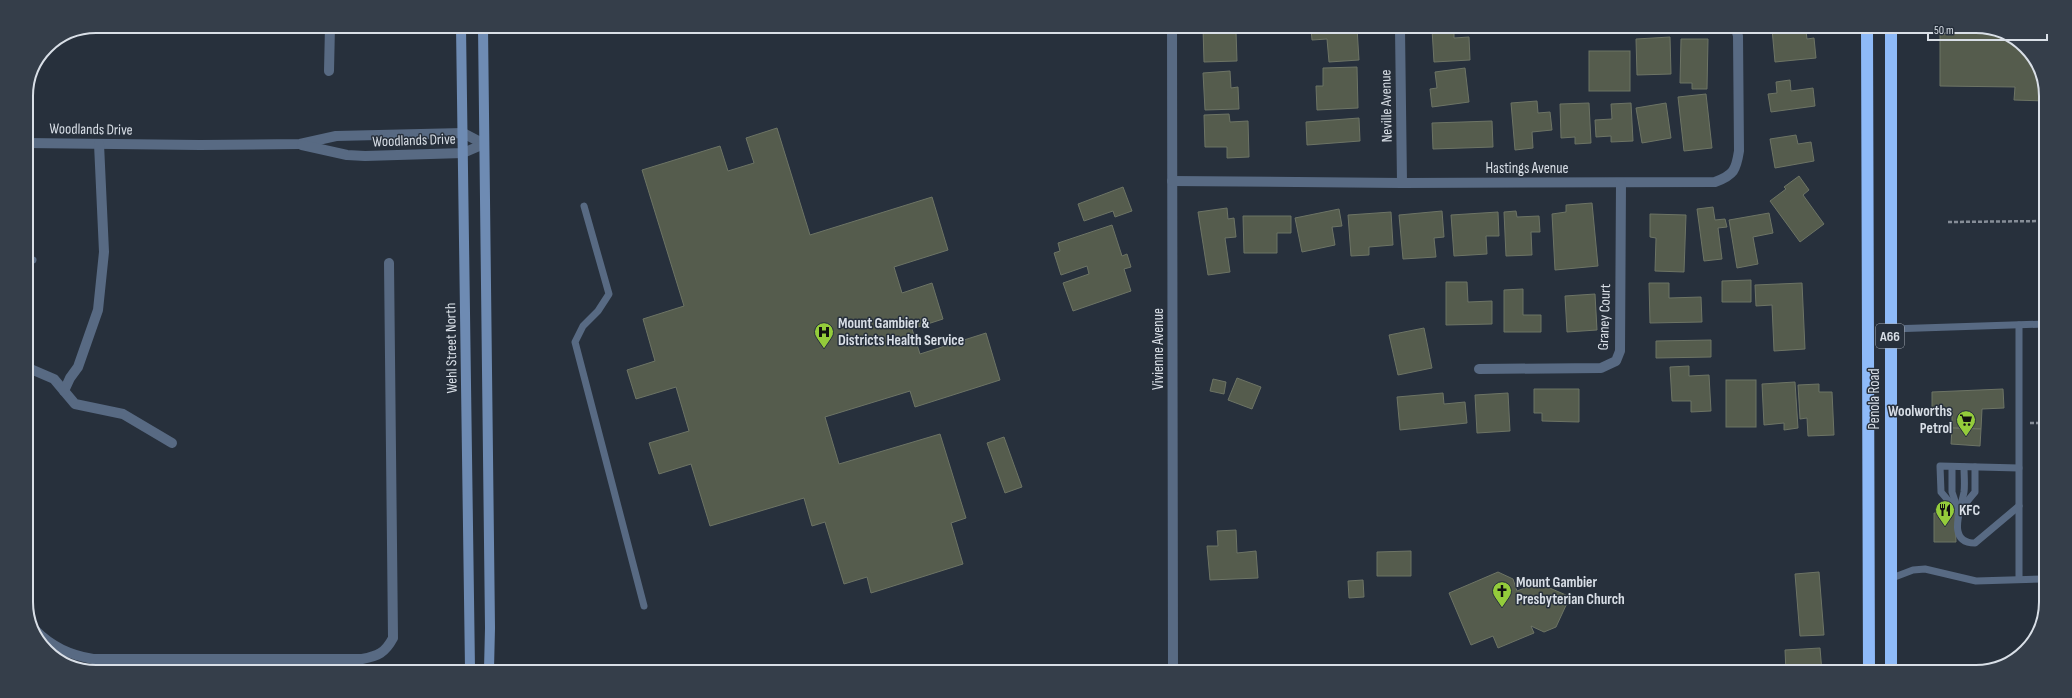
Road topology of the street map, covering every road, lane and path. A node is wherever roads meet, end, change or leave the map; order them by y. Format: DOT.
graph roads {
  1 [pos="330,33"];
  2 [pos="461,33"];
  3 [pos="483,33"];
  4 [pos="1172,33"];
  5 [pos="1400,33"];
  6 [pos="1737,33"];
  7 [pos="1867,33"];
  8 [pos="1891,33"];
  9 [pos="329,71"];
  10 [pos="463,133"];
  11 [pos="33,143"];
  12 [pos="99,144"];
  13 [pos="300,144"];
  14 [pos="484,144"];
  15 [pos="463,153"];
  16 [pos="1172,181"];
  17 [pos="1402,183"];
  18 [pos="1621,183"];
  19 [pos="584,206"];
  20 [pos="2039,221"];
  21 [pos="1948,222"];
  22 [pos="389,263"];
  23 [pos="2019,324"];
  24 [pos="2039,324"];
  25 [pos="1869,329"];
  26 [pos="1890,329"];
  27 [pos="1479,369"];
  28 [pos="33,370"];
  29 [pos="64,391"];
  30 [pos="172,443"];
  31 [pos="1952,467"];
  32 [pos="1964,467"];
  33 [pos="1975,467"];
  34 [pos="2019,468"];
  35 [pos="2019,506"];
  36 [pos="1958,512"];
  37 [pos="1892,578"];
  38 [pos="2019,579"];
  39 [pos="2039,579"];
  40 [pos="644,606"];
  41 [pos="46,639"];
  42 [pos="470,665"];
  43 [pos="489,665"];
  44 [pos="1174,665"];
  45 [pos="1869,665"];
  46 [pos="1891,665"];
  1 -- 9 [label="street"];
  2 -- 10 [label="street, Wehl Street North"];
  3 -- 14 [label="street"];
  4 -- 16 [label="street, Vivienne Avenue"];
  5 -- 17 [label="street, Neville Avenue"];
  6 -- 18 [label="street, Hastings Avenue"];
  7 -- 25 [label="highway, Penola Road / A66"];
  8 -- 26 [label="highway, Penola Road / A66"];
  10 -- 13 [label="street, Woodlands Drive"];
  10 -- 14 [label="street, Woodlands Drive"];
  10 -- 15 [label="street, Wehl Street North"];
  11 -- 12 [label="street, Woodlands Drive"];
  12 -- 13 [label="street, Woodlands Drive"];
  12 -- 29 [label="street"];
  13 -- 15 [label="street, Woodlands Drive"];
  14 -- 15 [label="street, Woodlands Drive"];
  14 -- 43 [label="street"];
  15 -- 42 [label="street, Wehl Street North"];
  16 -- 17 [label="street, Hastings Avenue"];
  16 -- 44 [label="street, Vivienne Avenue"];
  17 -- 18 [label="street, Hastings Avenue"];
  18 -- 27 [label="street, Graney Court"];
  19 -- 40 [label="lane"];
  20 -- 21 [label="path"];
  22 -- 41 [label="street"];
  23 -- 24 [label="lane"];
  23 -- 26 [label="lane"];
  23 -- 34 [label="lane"];
  25 -- 26 [label="highway"];
  25 -- 45 [label="highway, Penola Road / A66"];
  26 -- 37 [label="highway, Penola Road / A66"];
  28 -- 29 [label="street"];
  29 -- 30 [label="street"];
  31 -- 32 [label="lane"];
  31 -- 36 [label="lane"];
  31 -- 36 [label="lane"];
  32 -- 33 [label="lane"];
  32 -- 36 [label="lane"];
  33 -- 34 [label="lane"];
  33 -- 36 [label="lane"];
  34 -- 35 [label="lane"];
  35 -- 36 [label="lane"];
  35 -- 38 [label="lane"];
  37 -- 38 [label="lane"];
  37 -- 46 [label="highway, Penola Road / A66"];
  38 -- 39 [label="lane"];
}
